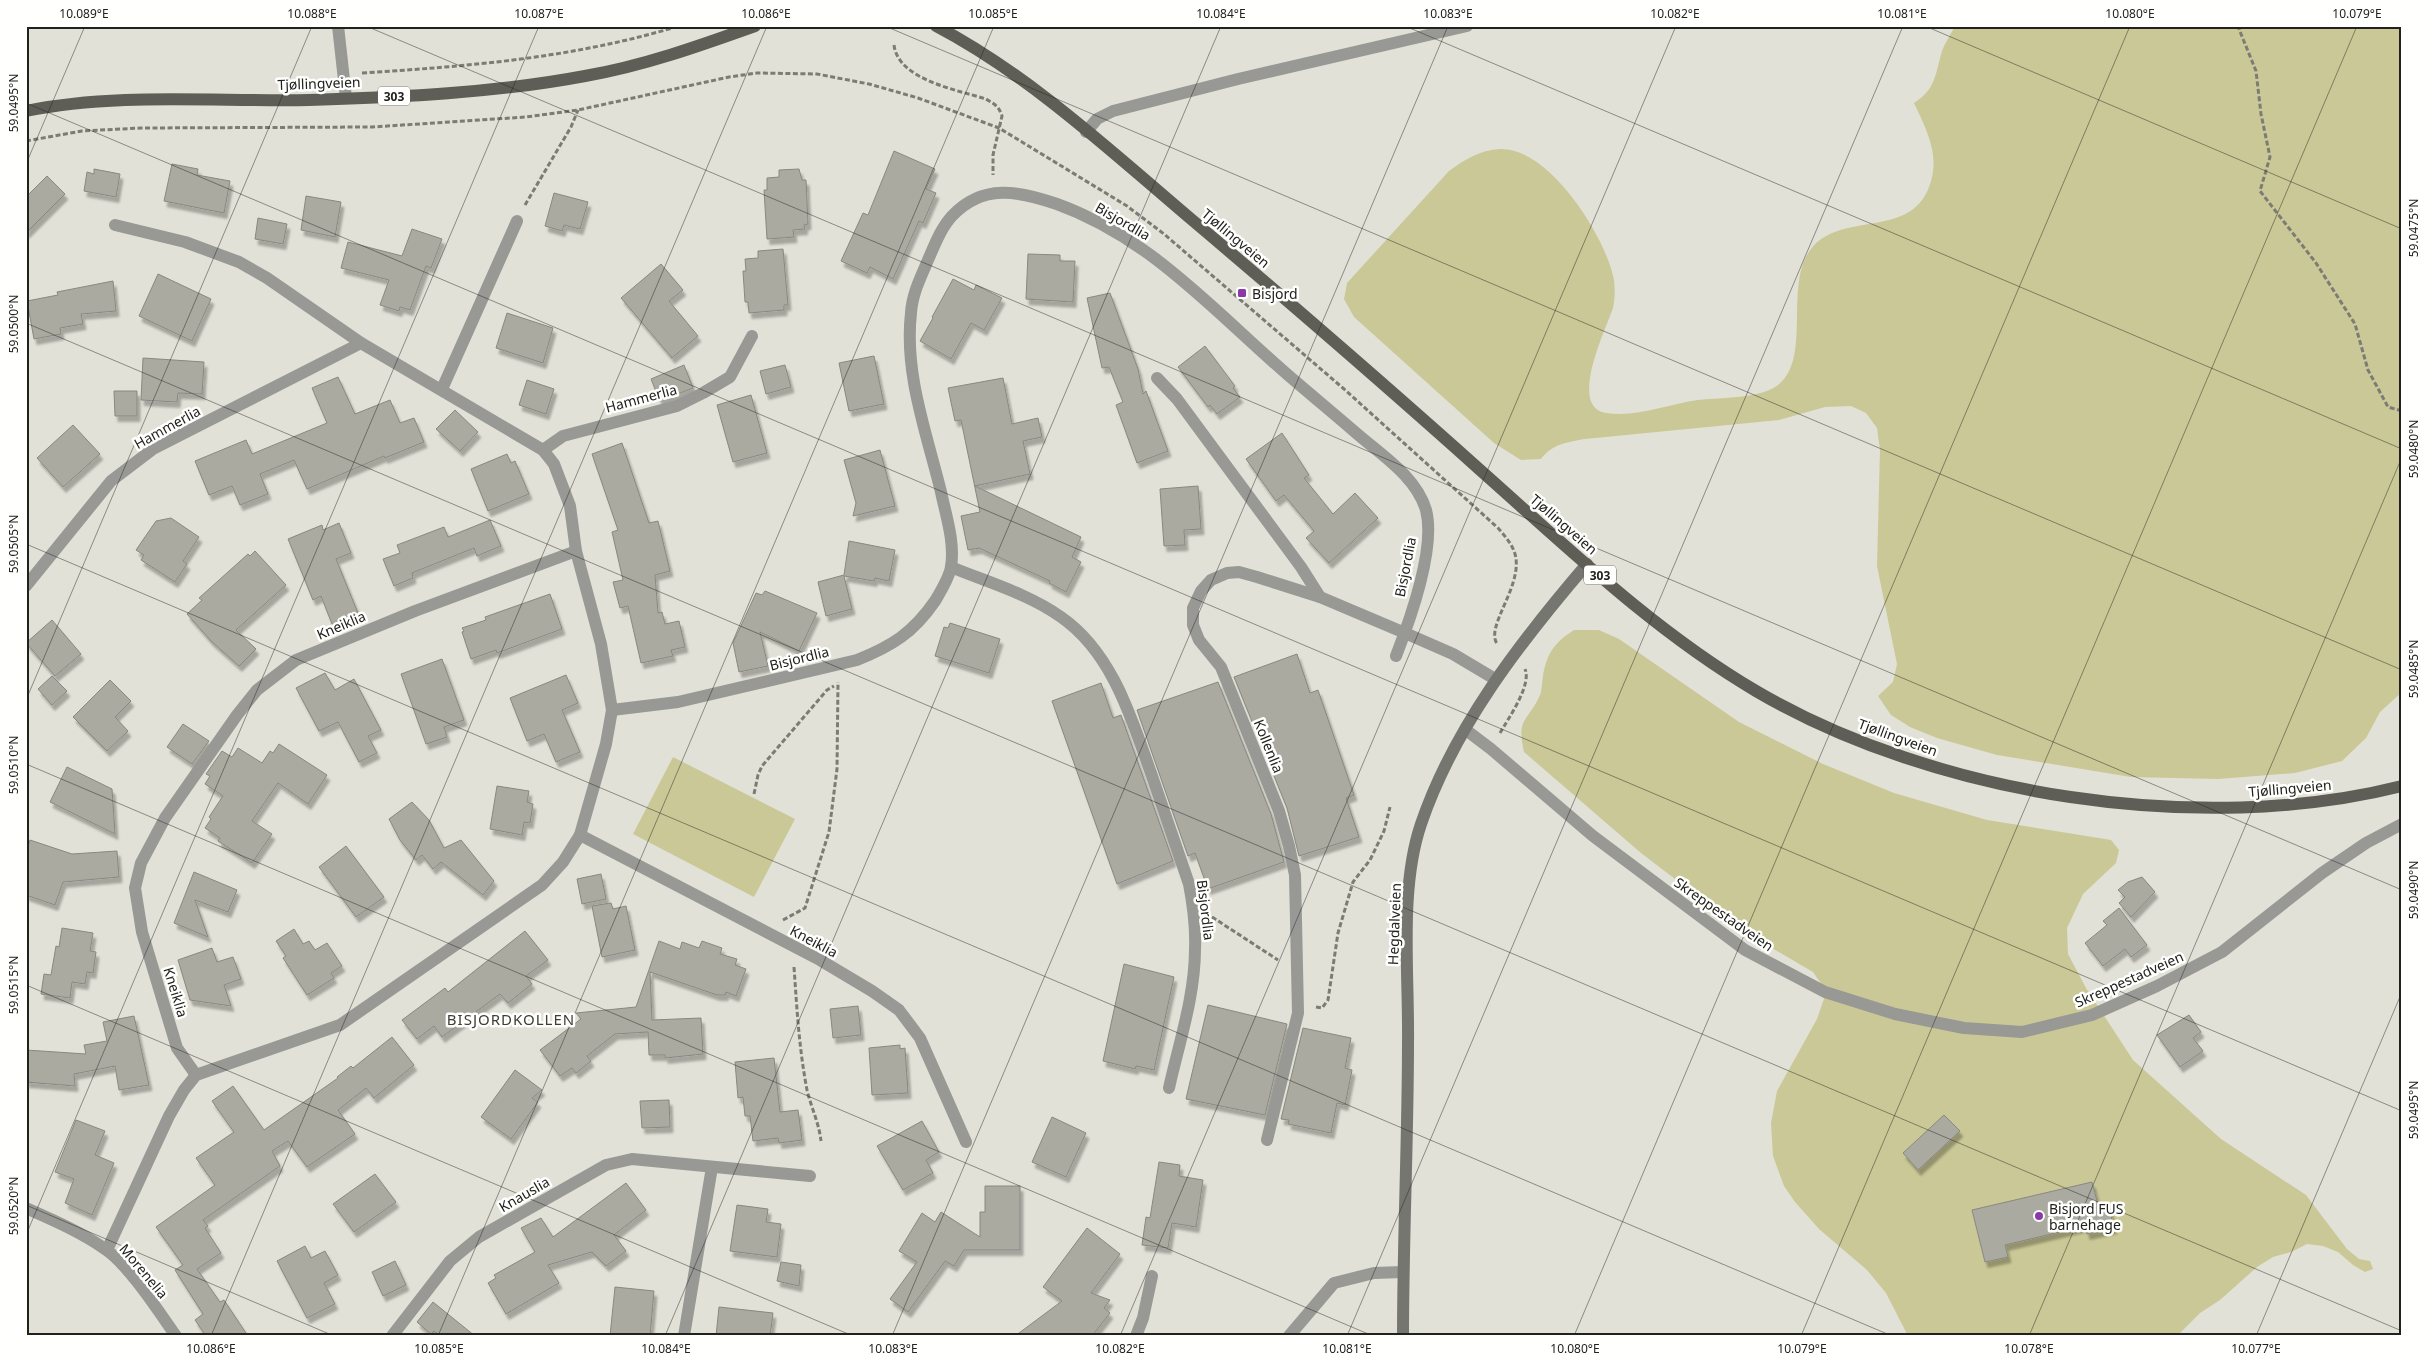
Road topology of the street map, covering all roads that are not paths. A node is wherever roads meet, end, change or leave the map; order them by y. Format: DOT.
graph roads {
  1 [pos="338,26"];
  2 [pos="755,26"];
  3 [pos="936,26"];
  4 [pos="1467,26"];
  5 [pos="346,98"];
  6 [pos="26,111"];
  7 [pos="1086,132"];
  8 [pos="517,221"];
  9 [pos="115,225"];
  10 [pos="752,336"];
  11 [pos="361,343"];
  12 [pos="1157,378"];
  13 [pos="442,389"];
  14 [pos="543,450"];
  15 [pos="576,551"];
  16 [pos="1587,564"];
  17 [pos="951,567"];
  18 [pos="26,586"];
  19 [pos="1320,597"];
  20 [pos="1405,633"];
  21 [pos="1396,656"];
  22 [pos="1495,679"];
  23 [pos="612,710"];
  24 [pos="1466,730"];
  25 [pos="2402,786"];
  26 [pos="2402,824"];
  27 [pos="580,835"];
  28 [pos="196,1076"];
  29 [pos="1169,1088"];
  30 [pos="1268,1140"];
  31 [pos="966,1142"];
  32 [pos="712,1167"];
  33 [pos="810,1176"];
  34 [pos="26,1208"];
  35 [pos="107,1250"];
  36 [pos="1403,1272"];
  37 [pos="1152,1276"];
  38 [pos="176,1336"];
  39 [pos="392,1336"];
  40 [pos="684,1336"];
  41 [pos="1136,1336"];
  42 [pos="1289,1336"];
  43 [pos="1403,1336"];
  1 -- 5 [label="street"];
  2 -- 5 [label="main road, Tjøllingveien / 303"];
  3 -- 7 [label="main road, Tjøllingveien / 303"];
  4 -- 7 [label="street"];
  5 -- 6 [label="main road, Tjøllingveien / 303"];
  7 -- 16 [label="main road, Tjøllingveien / 303"];
  8 -- 13 [label="street"];
  9 -- 11 [label="street"];
  10 -- 14 [label="street, Hammerlia"];
  11 -- 13 [label="street"];
  11 -- 18 [label="street, Hammerlia"];
  12 -- 19 [label="street"];
  13 -- 14 [label="street"];
  14 -- 15 [label="street"];
  15 -- 23 [label="street"];
  15 -- 28 [label="street, Kneiklia"];
  16 -- 22 [label="street, Hegdalveien"];
  16 -- 25 [label="main road, Tjøllingveien / 303"];
  17 -- 20 [label="street, Bisjordlia"];
  17 -- 23 [label="street, Bisjordlia"];
  17 -- 29 [label="street, Bisjordlia"];
  19 -- 20 [label="street, Kollenlia"];
  19 -- 30 [label="street, Kollenlia"];
  20 -- 21 [label="street, Bisjordlia"];
  20 -- 22 [label="street, Kollenlia"];
  22 -- 24 [label="street, Hegdalveien"];
  23 -- 27 [label="street"];
  24 -- 26 [label="street, Skreppestadveien"];
  24 -- 36 [label="street, Hegdalveien"];
  27 -- 28 [label="street"];
  27 -- 31 [label="street, Kneiklia"];
  28 -- 35 [label="street"];
  32 -- 33 [label="street, Knauslia"];
  32 -- 39 [label="street, Knauslia"];
  32 -- 40 [label="street"];
  34 -- 35 [label="street, Morenelia"];
  35 -- 38 [label="street, Morenelia"];
  36 -- 42 [label="street"];
  36 -- 43 [label="street, Hegdalveien"];
  37 -- 41 [label="street"];
}
